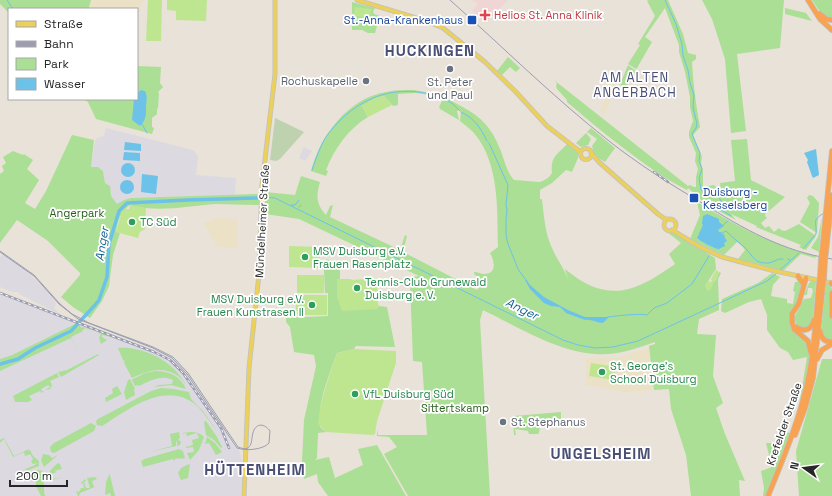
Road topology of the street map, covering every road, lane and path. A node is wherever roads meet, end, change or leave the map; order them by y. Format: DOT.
graph roads {
  1 [pos="275,0"];
  2 [pos="356,0"];
  3 [pos="809,0"];
  4 [pos="832,20"];
  5 [pos="832,30"];
  6 [pos="571,144"];
  7 [pos="583,149"];
  8 [pos="832,151"];
  9 [pos="580,153"];
  10 [pos="591,153"];
  11 [pos="590,158"];
  12 [pos="600,163"];
  13 [pos="832,195"];
  14 [pos="828,212"];
  15 [pos="658,214"];
  16 [pos="668,219"];
  17 [pos="665,223"];
  18 [pos="676,227"];
  19 [pos="672,230"];
  20 [pos="683,236"];
  21 [pos="798,276"];
  22 [pos="807,278"];
  23 [pos="832,283"];
  24 [pos="821,284"];
  25 [pos="804,286"];
  26 [pos="832,293"];
  27 [pos="817,310"];
  28 [pos="832,316"];
  29 [pos="820,322"];
  30 [pos="832,343"];
  31 [pos="812,356"];
  32 [pos="815,366"];
  33 [pos="244,496"];
  34 [pos="769,496"];
  1 -- 33 [label="main road, Mündelheimer Straße"];
  2 -- 6 [label="main road"];
  3 -- 4 [label="highway"];
  3 -- 5 [label="highway"];
  6 -- 7 [label="main road"];
  6 -- 9 [label="main road"];
  7 -- 9 [label="main road"];
  7 -- 10 [label="main road"];
  8 -- 14 [label="highway"];
  9 -- 11 [label="main road"];
  10 -- 11 [label="main road"];
  10 -- 12 [label="main road"];
  11 -- 12 [label="main road"];
  12 -- 15 [label="main road"];
  13 -- 14 [label="highway"];
  14 -- 24 [label="highway, bridge"];
  15 -- 16 [label="main road"];
  15 -- 17 [label="main road"];
  16 -- 17 [label="main road"];
  16 -- 18 [label="main road"];
  17 -- 19 [label="main road"];
  18 -- 19 [label="main road"];
  18 -- 20 [label="main road"];
  19 -- 20 [label="main road"];
  20 -- 21 [label="main road"];
  21 -- 22 [label="main road"];
  21 -- 25 [label="highway"];
  22 -- 23 [label="main road"];
  22 -- 25 [label="highway"];
  22 -- 27 [label="highway"];
  24 -- 27 [label="highway, Krefelder Straße"];
  24 -- 29 [label="highway"];
  25 -- 31 [label="highway"];
  26 -- 28 [label="highway"];
  27 -- 31 [label="highway, Krefelder Straße"];
  29 -- 30 [label="highway"];
  29 -- 32 [label="highway"];
  30 -- 32 [label="highway"];
  31 -- 34 [label="highway, Krefelder Straße"];
  32 -- 34 [label="highway, Krefelder Straße"];
}
